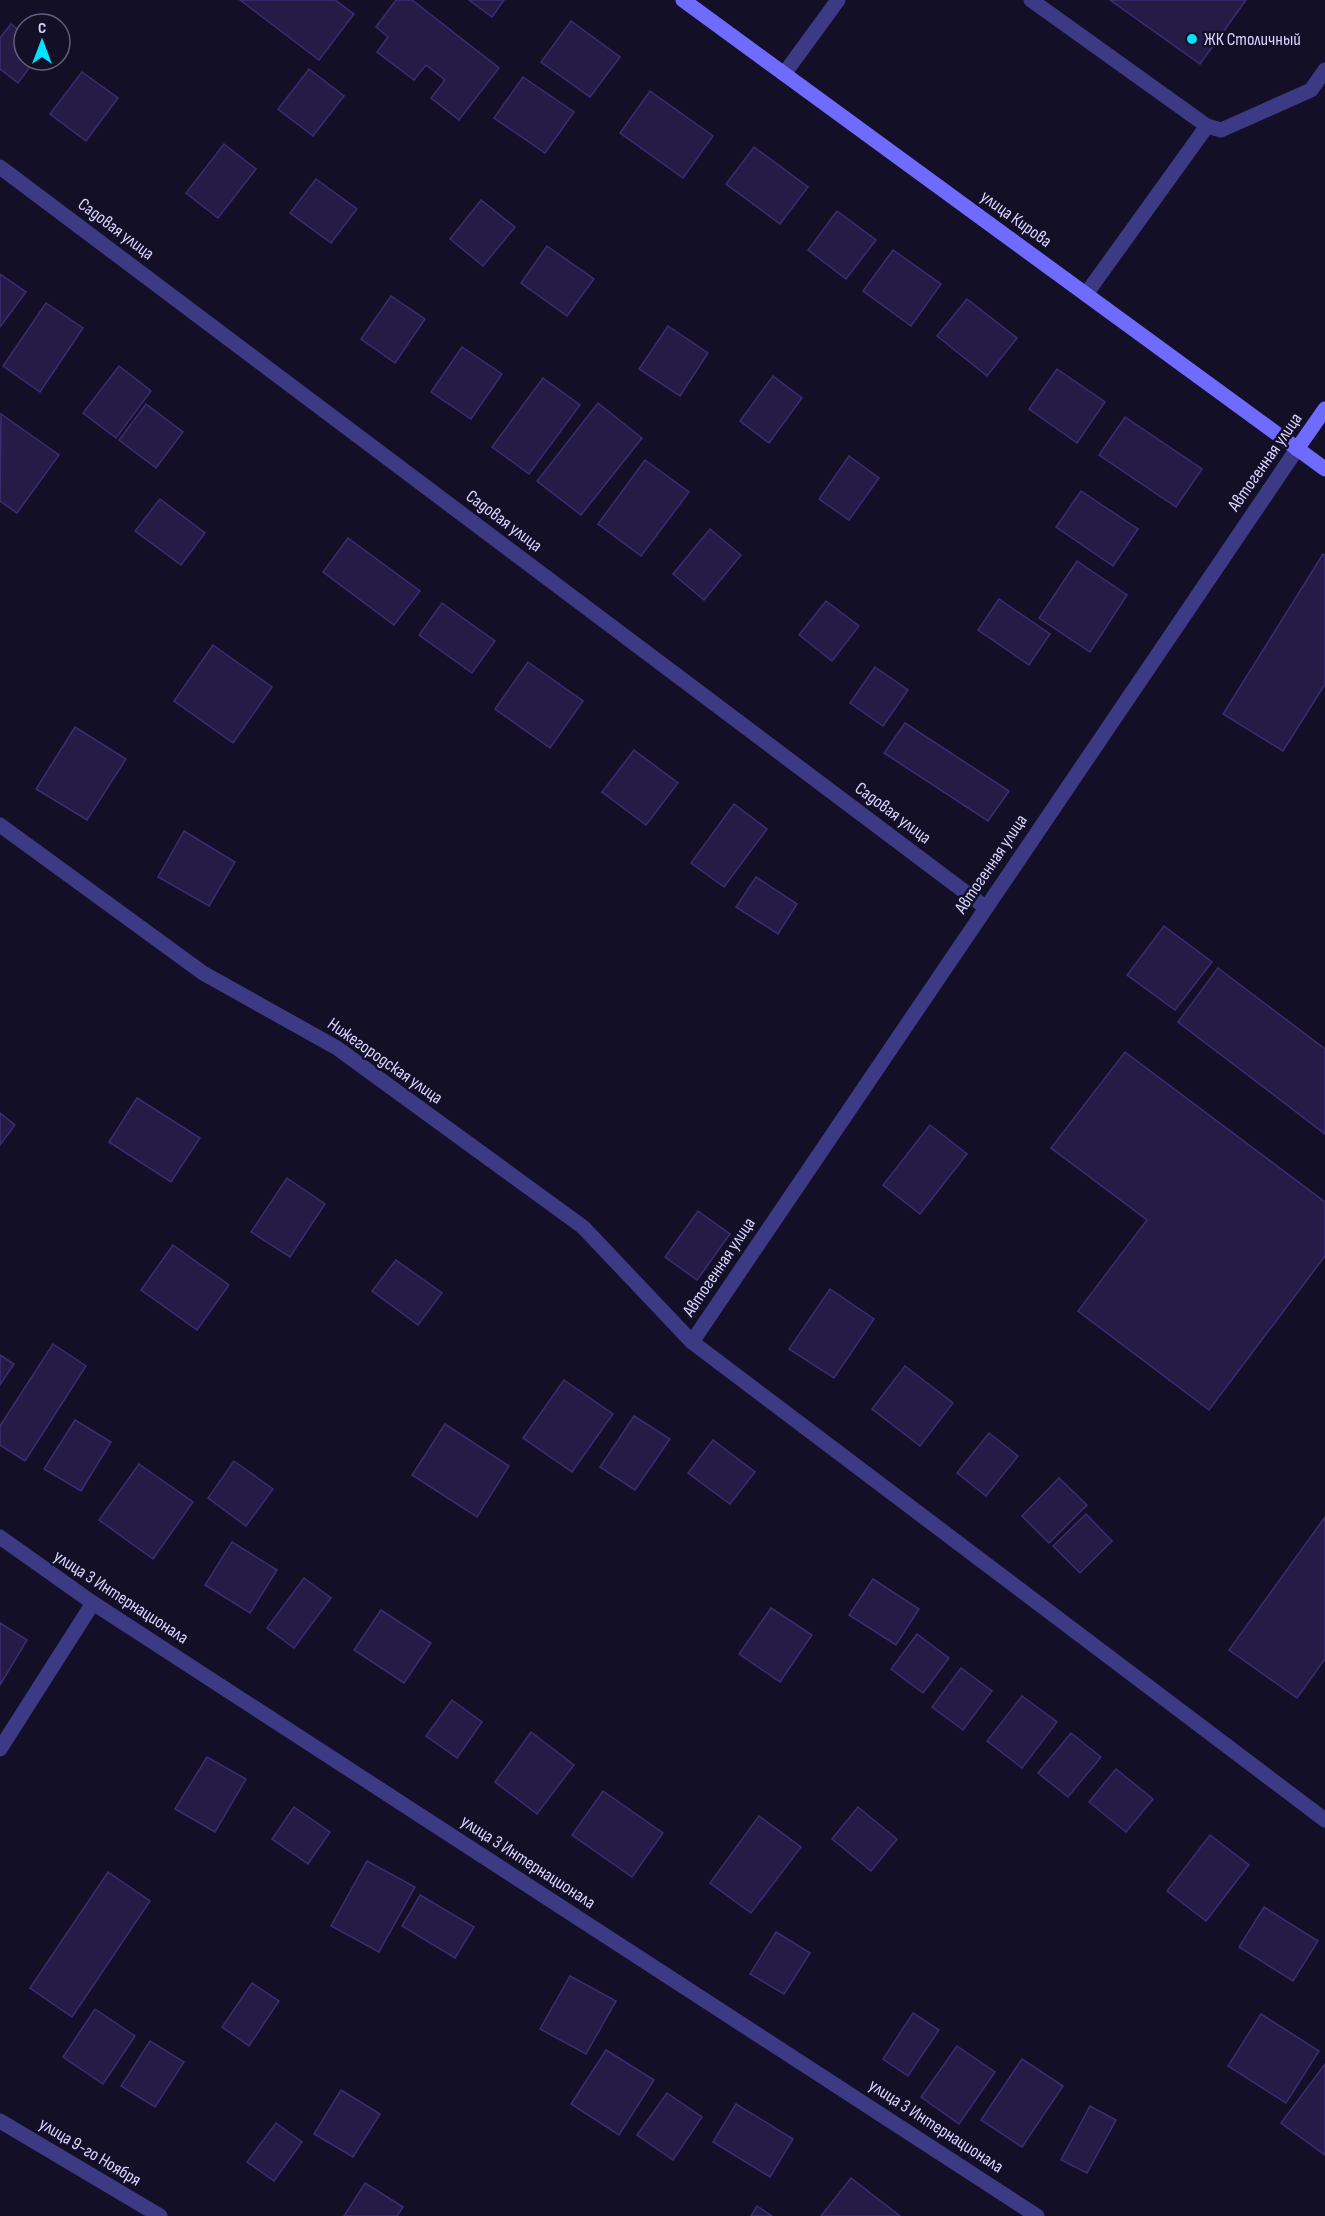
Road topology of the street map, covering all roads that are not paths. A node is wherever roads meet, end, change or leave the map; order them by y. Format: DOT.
graph roads {
  1 [pos="683,0"];
  2 [pos="837,0"];
  3 [pos="1031,0"];
  4 [pos="1325,70"];
  5 [pos="784,74"];
  6 [pos="1207,126"];
  7 [pos="0,167"];
  8 [pos="1086,294"];
  9 [pos="1325,409"];
  10 [pos="1297,449"];
  11 [pos="1325,469"];
  12 [pos="0,825"];
  13 [pos="985,907"];
  14 [pos="692,1342"];
  15 [pos="0,1537"];
  16 [pos="93,1603"];
  17 [pos="0,1749"];
  18 [pos="1325,1820"];
  19 [pos="0,2121"];
  20 [pos="160,2216"];
  21 [pos="1037,2216"];
  1 -- 5 [label="main road, улица Кирова"];
  2 -- 5 [label="street"];
  3 -- 6 [label="street"];
  4 -- 6 [label="street"];
  5 -- 8 [label="main road, улица Кирова"];
  6 -- 8 [label="street"];
  7 -- 13 [label="street, Садовая улица"];
  8 -- 10 [label="main road, улица Кирова"];
  9 -- 10 [label="main road, Автогенная улица"];
  10 -- 11 [label="main road, улица Кирова"];
  10 -- 13 [label="street, Автогенная улица"];
  12 -- 14 [label="street, Нижегородская улица"];
  13 -- 14 [label="street, Автогенная улица"];
  14 -- 18 [label="street, Нижегородская улица"];
  15 -- 16 [label="street, улица 3 Интернационала"];
  16 -- 17 [label="street"];
  16 -- 21 [label="street, улица 3 Интернационала"];
  19 -- 20 [label="street, улица 9-го Ноября"];
}
